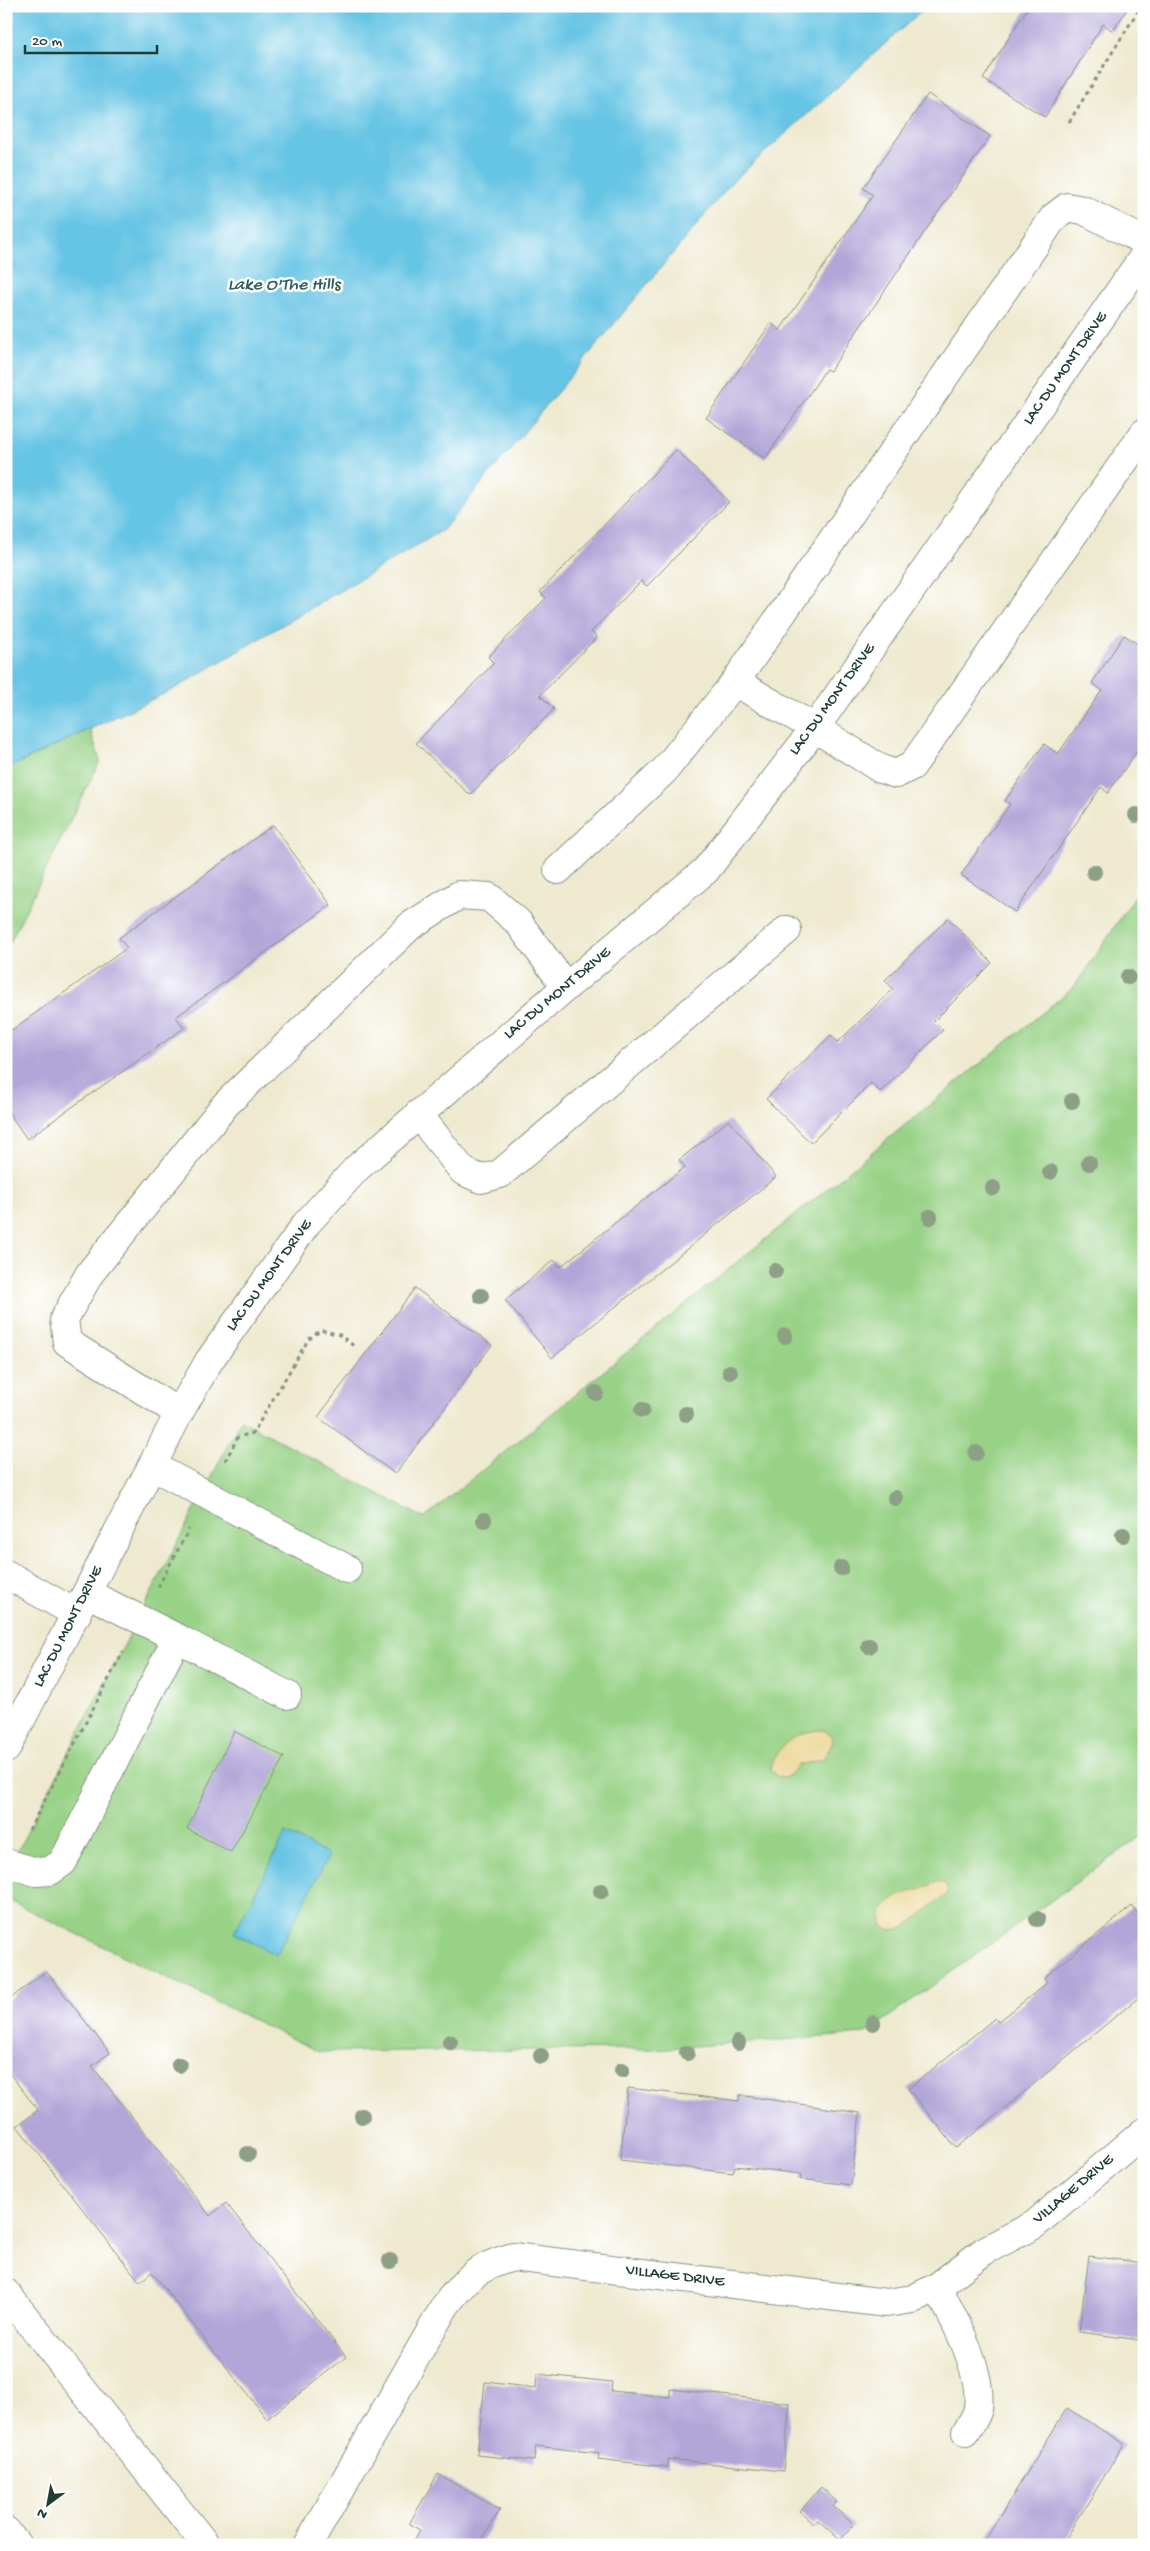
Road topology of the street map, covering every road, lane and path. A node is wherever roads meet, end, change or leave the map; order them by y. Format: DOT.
graph roads {
  1 [pos="1141,6"];
  2 [pos="1069,122"];
  3 [pos="1144,241"];
  4 [pos="1139,274"];
  5 [pos="1144,433"];
  6 [pos="734,682"];
  7 [pos="816,728"];
  8 [pos="558,870"];
  9 [pos="787,930"];
  10 [pos="566,986"];
  11 [pos="418,1114"];
  12 [pos="355,1347"];
  13 [pos="179,1412"];
  14 [pos="152,1466"];
  15 [pos="207,1495"];
  16 [pos="348,1569"];
  17 [pos="6,1574"];
  18 [pos="82,1603"];
  19 [pos="141,1619"];
  20 [pos="177,1638"];
  21 [pos="287,1695"];
  22 [pos="6,1748"];
  23 [pos="8,1864"];
  24 [pos="1144,2132"];
  25 [pos="937,2287"];
  26 [pos="6,2293"];
  27 [pos="966,2432"];
  28 [pos="6,2531"];
  29 [pos="17,2545"];
  30 [pos="206,2545"];
  31 [pos="308,2545"];
  1 -- 2 [label="path"];
  3 -- 6 [label="street"];
  4 -- 7 [label="street, LAC DU MONT DRIVE"];
  5 -- 7 [label="street"];
  6 -- 7 [label="street"];
  6 -- 8 [label="street"];
  7 -- 10 [label="street, LAC DU MONT DRIVE"];
  9 -- 11 [label="street"];
  10 -- 11 [label="street, LAC DU MONT DRIVE"];
  10 -- 13 [label="street"];
  11 -- 13 [label="street, LAC DU MONT DRIVE"];
  12 -- 15 [label="path"];
  13 -- 14 [label="street, LAC DU MONT DRIVE"];
  14 -- 15 [label="street"];
  14 -- 18 [label="street, LAC DU MONT DRIVE"];
  15 -- 16 [label="street"];
  15 -- 19 [label="path"];
  17 -- 18 [label="street"];
  18 -- 19 [label="street"];
  18 -- 22 [label="street, LAC DU MONT DRIVE"];
  19 -- 20 [label="street"];
  19 -- 23 [label="path"];
  20 -- 21 [label="street"];
  20 -- 23 [label="street"];
  24 -- 25 [label="street, VILLAGE DRIVE"];
  25 -- 27 [label="street"];
  25 -- 31 [label="street, VILLAGE DRIVE"];
  26 -- 30 [label="street"];
  28 -- 29 [label="street"];
}
